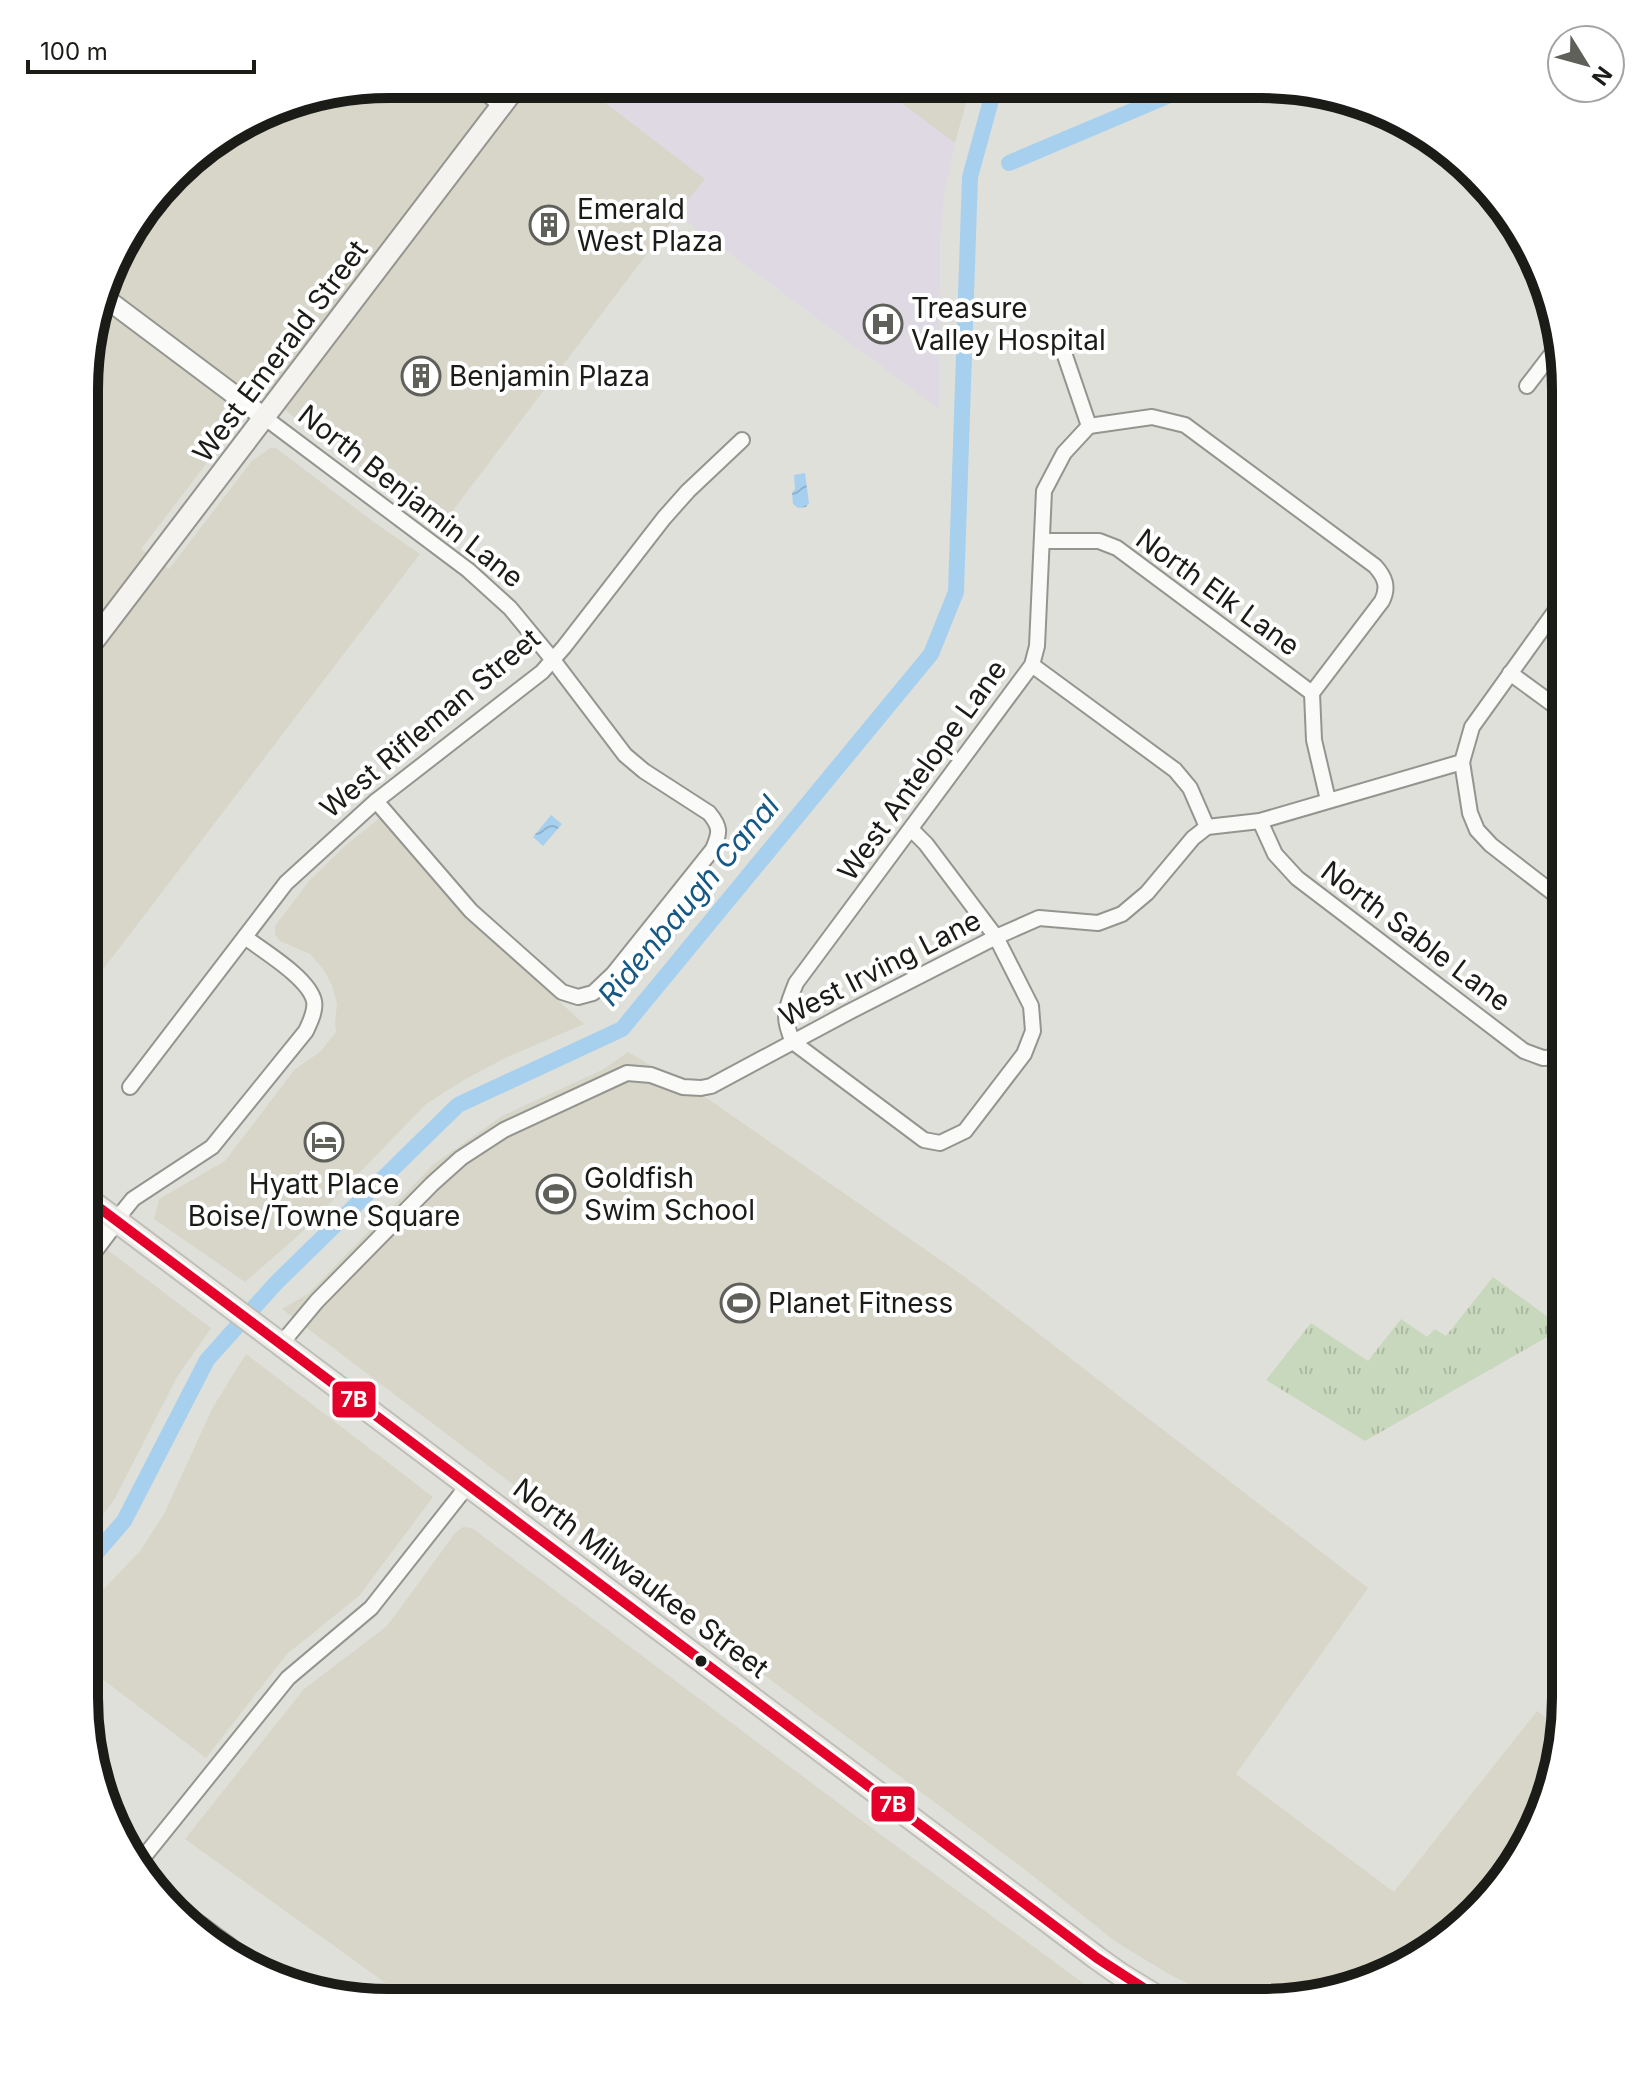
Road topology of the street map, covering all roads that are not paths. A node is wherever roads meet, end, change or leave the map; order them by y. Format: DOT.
graph roads {
  1 [pos="495,98"];
  2 [pos="508,98"];
  3 [pos="503,104"];
  4 [pos="111,302"];
  5 [pos="1061,344"];
  6 [pos="1550,356"];
  7 [pos="1527,386"];
  8 [pos="264,417"];
  9 [pos="1089,426"];
  10 [pos="742,440"];
  11 [pos="1042,541"];
  12 [pos="1552,615"];
  13 [pos="98,635"];
  14 [pos="553,660"];
  15 [pos="1032,665"];
  16 [pos="1510,673"];
  17 [pos="1312,693"];
  18 [pos="1552,704"];
  19 [pos="1462,762"];
  20 [pos="1328,800"];
  21 [pos="376,801"];
  22 [pos="1260,821"];
  23 [pos="1207,827"];
  24 [pos="911,829"];
  25 [pos="1552,892"];
  26 [pos="245,937"];
  27 [pos="996,937"];
  28 [pos="793,1042"];
  29 [pos="1552,1058"];
  30 [pos="130,1087"];
  31 [pos="98,1207"];
  32 [pos="116,1220"];
  33 [pos="98,1244"];
  34 [pos="281,1344"];
  35 [pos="468,1485"];
  36 [pos="144,1856"];
  37 [pos="1144,1989"];
  1 -- 3 [label="street"];
  2 -- 3 [label="main road, West Emerald Street"];
  3 -- 8 [label="main road, West Emerald Street"];
  4 -- 8 [label="street, North Benjamin Lane"];
  5 -- 9 [label="street"];
  6 -- 7 [label="street"];
  8 -- 13 [label="main road, West Emerald Street"];
  8 -- 14 [label="street, North Benjamin Lane"];
  9 -- 11 [label="street, West Antelope Lane"];
  9 -- 17 [label="street"];
  10 -- 14 [label="street, West Rifleman Street"];
  11 -- 15 [label="street, West Antelope Lane"];
  11 -- 17 [label="street, North Elk Lane"];
  12 -- 16 [label="street"];
  14 -- 21 [label="street, West Rifleman Street"];
  14 -- 21 [label="street, North Benjamin Lane"];
  15 -- 23 [label="street"];
  15 -- 24 [label="street, West Antelope Lane"];
  16 -- 18 [label="street"];
  16 -- 19 [label="street"];
  17 -- 20 [label="street"];
  19 -- 20 [label="street"];
  19 -- 25 [label="street"];
  20 -- 22 [label="street"];
  21 -- 26 [label="street, West Rifleman Street"];
  22 -- 23 [label="street"];
  22 -- 29 [label="street, North Sable Lane"];
  23 -- 27 [label="street, West Irving Lane"];
  24 -- 27 [label="street"];
  24 -- 28 [label="street, West Antelope Lane"];
  26 -- 30 [label="street, West Rifleman Street"];
  26 -- 32 [label="street"];
  27 -- 28 [label="street, West Irving Lane"];
  27 -- 28 [label="street"];
  28 -- 34 [label="street, West Irving Lane"];
  31 -- 32 [label="main road, North Milwaukee Street"];
  32 -- 33 [label="street"];
  32 -- 34 [label="main road, North Milwaukee Street"];
  34 -- 35 [label="main road, North Milwaukee Street"];
  35 -- 36 [label="street"];
  35 -- 37 [label="main road, North Milwaukee Street"];
}
